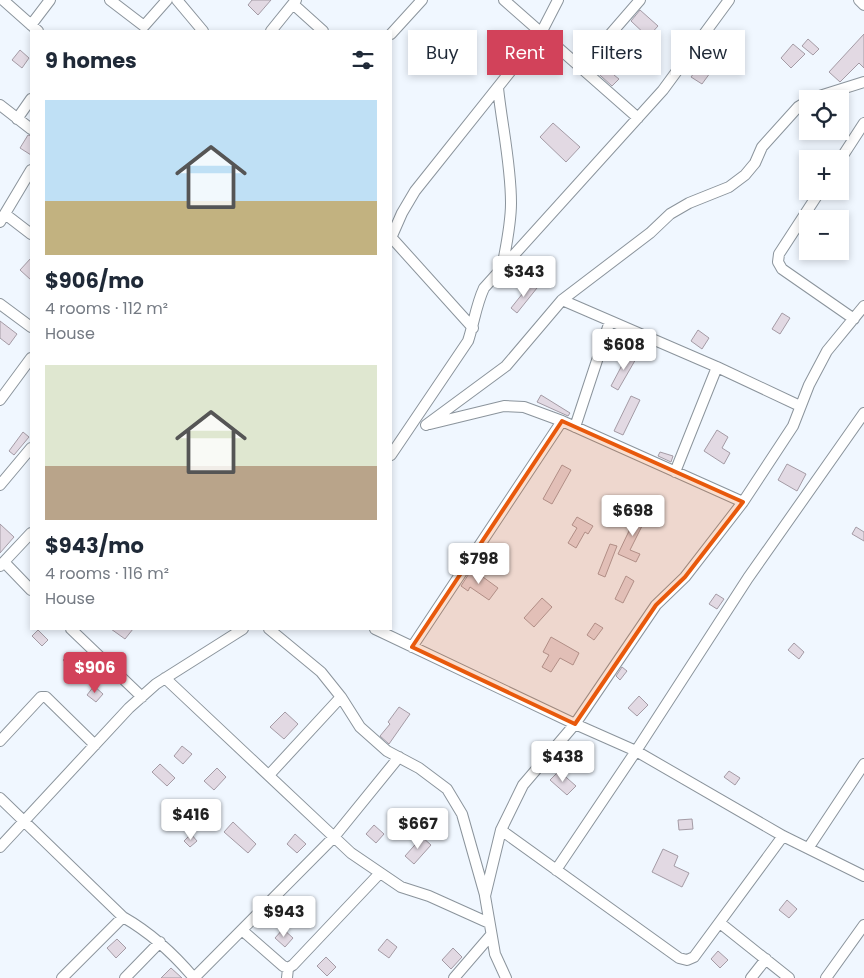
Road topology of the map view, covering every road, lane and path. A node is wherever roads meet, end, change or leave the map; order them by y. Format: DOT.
graph roads {
  1 [pos="3,0"];
  2 [pos="50,0"];
  3 [pos="110,0"];
  4 [pos="167,0"];
  5 [pos="177,0"];
  6 [pos="422,0"];
  7 [pos="504,0"];
  8 [pos="558,0"];
  9 [pos="640,0"];
  10 [pos="729,0"];
  11 [pos="859,0"];
  12 [pos="294,2"];
  13 [pos="864,5"];
  14 [pos="34,28"];
  15 [pos="202,30"];
  16 [pos="272,30"];
  17 [pos="322,30"];
  18 [pos="539,30"];
  19 [pos="542,30"];
  20 [pos="614,30"];
  21 [pos="392,33"];
  22 [pos="563,52"];
  23 [pos="573,61"];
  24 [pos="508,75"];
  25 [pos="589,75"];
  26 [pos="864,82"];
  27 [pos="498,88"];
  28 [pos="840,90"];
  29 [pos="30,100"];
  30 [pos="0,105"];
  31 [pos="799,106"];
  32 [pos="17,118"];
  33 [pos="638,118"];
  34 [pos="864,123"];
  35 [pos="30,129"];
  36 [pos="846,150"];
  37 [pos="30,172"];
  38 [pos="814,200"];
  39 [pos="2,218"];
  40 [pos="30,233"];
  41 [pos="392,235"];
  42 [pos="392,238"];
  43 [pos="502,268"];
  44 [pos="562,300"];
  45 [pos="0,304"];
  46 [pos="864,306"];
  47 [pos="854,319"];
  48 [pos="610,321"];
  49 [pos="30,326"];
  50 [pos="472,328"];
  51 [pos="30,359"];
  52 [pos="717,366"];
  53 [pos="0,400"];
  54 [pos="800,406"];
  55 [pos="864,413"];
  56 [pos="562,421"];
  57 [pos="426,425"];
  58 [pos="575,427"];
  59 [pos="408,430"];
  60 [pos="30,449"];
  61 [pos="392,454"];
  62 [pos="675,472"];
  63 [pos="0,485"];
  64 [pos="743,502"];
  65 [pos="30,534"];
  66 [pos="2,564"];
  67 [pos="30,588"];
  68 [pos="72,630"];
  69 [pos="240,630"];
  70 [pos="270,630"];
  71 [pos="377,630"];
  72 [pos="412,647"];
  73 [pos="165,678"];
  74 [pos="142,697"];
  75 [pos="341,697"];
  76 [pos="575,724"];
  77 [pos="0,741"];
  78 [pos="95,745"];
  79 [pos="636,751"];
  80 [pos="399,757"];
  81 [pos="864,764"];
  82 [pos="268,776"];
  83 [pos="0,798"];
  84 [pos="25,820"];
  85 [pos="501,830"];
  86 [pos="783,836"];
  87 [pos="334,837"];
  88 [pos="0,847"];
  89 [pos="809,847"];
  90 [pos="556,870"];
  91 [pos="380,873"];
  92 [pos="864,876"];
  93 [pos="485,896"];
  94 [pos="123,916"];
  95 [pos="720,922"];
  96 [pos="490,923"];
  97 [pos="864,925"];
  98 [pos="243,931"];
  99 [pos="491,935"];
  100 [pos="160,942"];
  101 [pos="766,959"];
  102 [pos="288,973"];
  103 [pos="62,978"];
  104 [pos="124,978"];
  105 [pos="194,978"];
  106 [pos="454,978"];
  107 [pos="506,978"];
  108 [pos="751,978"];
  109 [pos="788,978"];
  110 [pos="826,978"];
  1 -- 14 [label="street"];
  2 -- 14 [label="street"];
  3 -- 4 [label="street"];
  5 -- 15 [label="street"];
  6 -- 21 [label="street"];
  7 -- 18 [label="street"];
  8 -- 19 [label="street"];
  9 -- 20 [label="street"];
  10 -- 33 [label="street"];
  11 -- 13 [label="street"];
  12 -- 16 [label="street"];
  12 -- 17 [label="street"];
  22 -- 23 [label="street"];
  24 -- 27 [label="street"];
  25 -- 33 [label="street"];
  26 -- 28 [label="street"];
  27 -- 41 [label="street"];
  27 -- 43 [label="street"];
  29 -- 32 [label="street"];
  30 -- 32 [label="street"];
  31 -- 44 [label="street"];
  32 -- 35 [label="street"];
  33 -- 43 [label="street"];
  34 -- 36 [label="street"];
  37 -- 39 [label="street"];
  38 -- 47 [label="street"];
  39 -- 40 [label="street"];
  42 -- 50 [label="street"];
  43 -- 50 [label="street"];
  44 -- 48 [label="street"];
  44 -- 57 [label="street"];
  45 -- 49 [label="street"];
  46 -- 47 [label="street"];
  47 -- 54 [label="street"];
  48 -- 52 [label="street"];
  48 -- 58 [label="street"];
  50 -- 59 [label="street"];
  51 -- 53 [label="street"];
  52 -- 54 [label="street"];
  52 -- 62 [label="street"];
  54 -- 64 [label="street"];
  55 -- 79 [label="street"];
  56 -- 57 [label="street"];
  56 -- 58 [label="street"];
  56 -- 72 [label="street"];
  57 -- 59 [label="street"];
  58 -- 62 [label="street"];
  59 -- 61 [label="street"];
  60 -- 63 [label="street"];
  62 -- 64 [label="street"];
  64 -- 76 [label="street"];
  65 -- 66 [label="street"];
  66 -- 67 [label="street"];
  68 -- 74 [label="street"];
  69 -- 73 [label="street"];
  70 -- 75 [label="street"];
  71 -- 72 [label="street"];
  72 -- 76 [label="street"];
  73 -- 74 [label="street"];
  73 -- 82 [label="street"];
  74 -- 78 [label="street"];
  75 -- 80 [label="street"];
  75 -- 82 [label="street"];
  76 -- 79 [label="street"];
  76 -- 85 [label="street"];
  77 -- 78 [label="street"];
  78 -- 84 [label="street"];
  79 -- 86 [label="street"];
  79 -- 90 [label="street"];
  80 -- 87 [label="street"];
  80 -- 93 [label="street"];
  81 -- 89 [label="street"];
  82 -- 87 [label="street"];
  83 -- 84 [label="street"];
  84 -- 88 [label="street"];
  84 -- 94 [label="street"];
  85 -- 90 [label="street"];
  85 -- 93 [label="street"];
  86 -- 89 [label="street"];
  86 -- 95 [label="street"];
  87 -- 91 [label="street"];
  87 -- 98 [label="street"];
  89 -- 92 [label="street"];
  90 -- 95 [label="street"];
  91 -- 96 [label="street"];
  91 -- 102 [label="street"];
  93 -- 96 [label="street"];
  94 -- 100 [label="street"];
  94 -- 103 [label="street"];
  95 -- 101 [label="street"];
  96 -- 99 [label="street"];
  97 -- 110 [label="street"];
  98 -- 102 [label="street"];
  98 -- 105 [label="street"];
  99 -- 106 [label="street"];
  99 -- 107 [label="street"];
  100 -- 104 [label="street"];
  100 -- 105 [label="street"];
  101 -- 108 [label="street"];
  101 -- 109 [label="street"];
}
